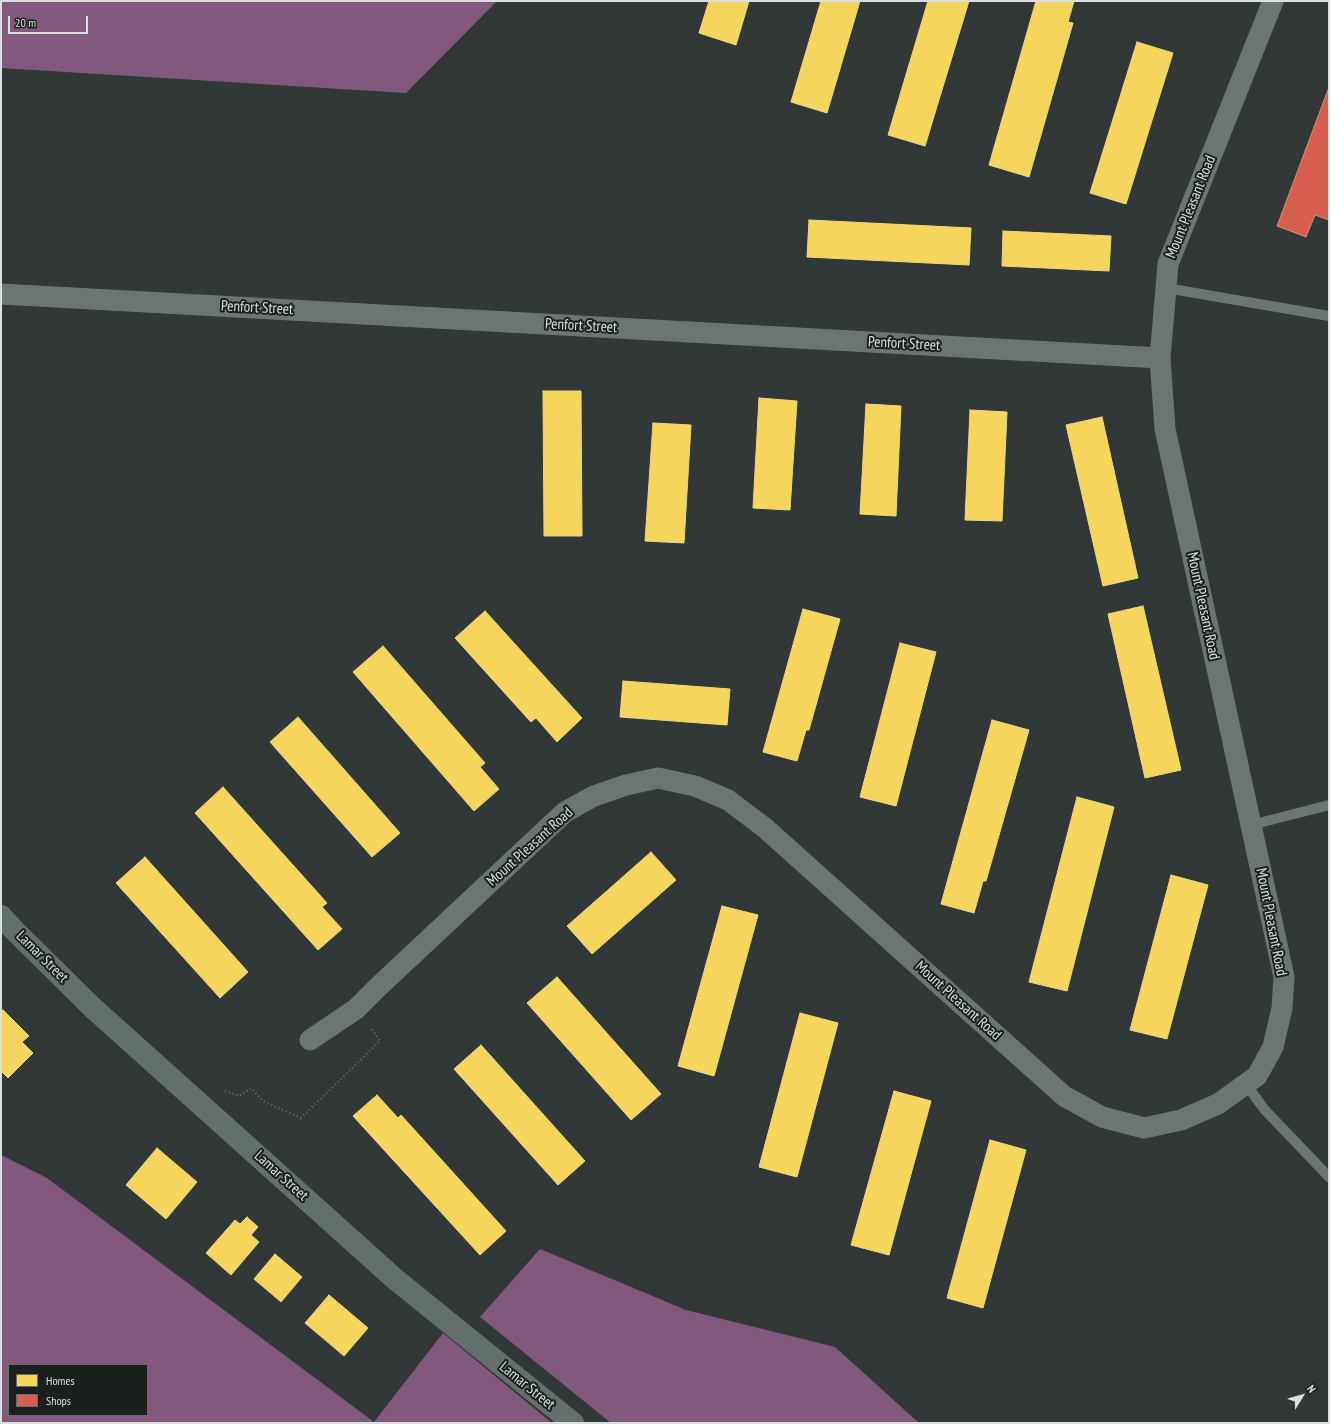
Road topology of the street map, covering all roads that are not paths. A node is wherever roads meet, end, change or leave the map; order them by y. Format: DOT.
graph roads {
  1 [pos="1272,1"];
  2 [pos="1166,288"];
  3 [pos="1,294"];
  4 [pos="1329,316"];
  5 [pos="1160,358"];
  6 [pos="1329,805"];
  7 [pos="1251,825"];
  8 [pos="1,916"];
  9 [pos="310,1040"];
  10 [pos="1246,1084"];
  11 [pos="1329,1177"];
  12 [pos="573,1423"];
  1 -- 2 [label="street, Mount Pleasant Road"];
  2 -- 4 [label="lane"];
  2 -- 5 [label="street, Mount Pleasant Road"];
  3 -- 5 [label="street, Penfort Street"];
  5 -- 7 [label="street, Mount Pleasant Road"];
  6 -- 7 [label="lane"];
  7 -- 10 [label="street, Mount Pleasant Road"];
  8 -- 12 [label="street, Lamar Street"];
  9 -- 10 [label="street, Mount Pleasant Road"];
  10 -- 11 [label="lane"];
}
